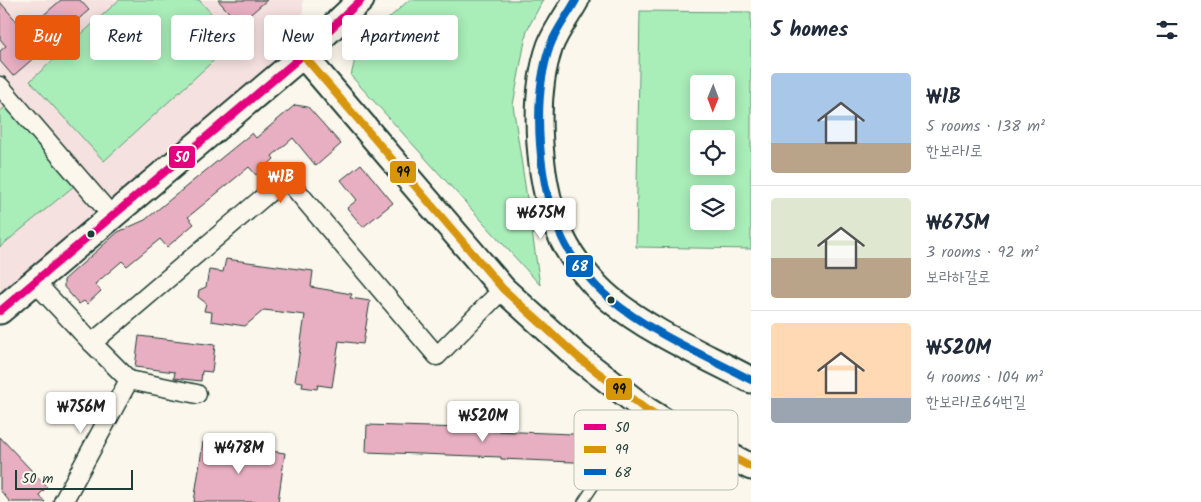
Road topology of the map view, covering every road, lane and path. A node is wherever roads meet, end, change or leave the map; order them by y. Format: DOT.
graph roads {
  1 [pos="361,0"];
  2 [pos="576,0"];
  3 [pos="332,28"];
  4 [pos="297,60"];
  5 [pos="307,60"];
  6 [pos="0,86"];
  7 [pos="112,216"];
  8 [pos="34,281"];
  9 [pos="504,289"];
  10 [pos="0,311"];
  11 [pos="92,343"];
  12 [pos="129,380"];
  13 [pos="751,380"];
  14 [pos="197,394"];
  15 [pos="645,408"];
  16 [pos="648,410"];
  17 [pos="738,460"];
  18 [pos="751,467"];
  19 [pos="591,490"];
  20 [pos="63,502"];
  21 [pos="583,502"];
  1 -- 3 [label="street"];
  2 -- 13 [label="street"];
  4 -- 7 [label="street"];
  5 -- 9 [label="street"];
  6 -- 7 [label="street"];
  7 -- 8 [label="street"];
  8 -- 10 [label="street"];
  8 -- 11 [label="street"];
  9 -- 11 [label="street"];
  9 -- 15 [label="street"];
  11 -- 12 [label="street"];
  12 -- 14 [label="street"];
  12 -- 20 [label="street"];
  15 -- 16 [label="street"];
  17 -- 18 [label="street"];
  19 -- 21 [label="lane"];
}
